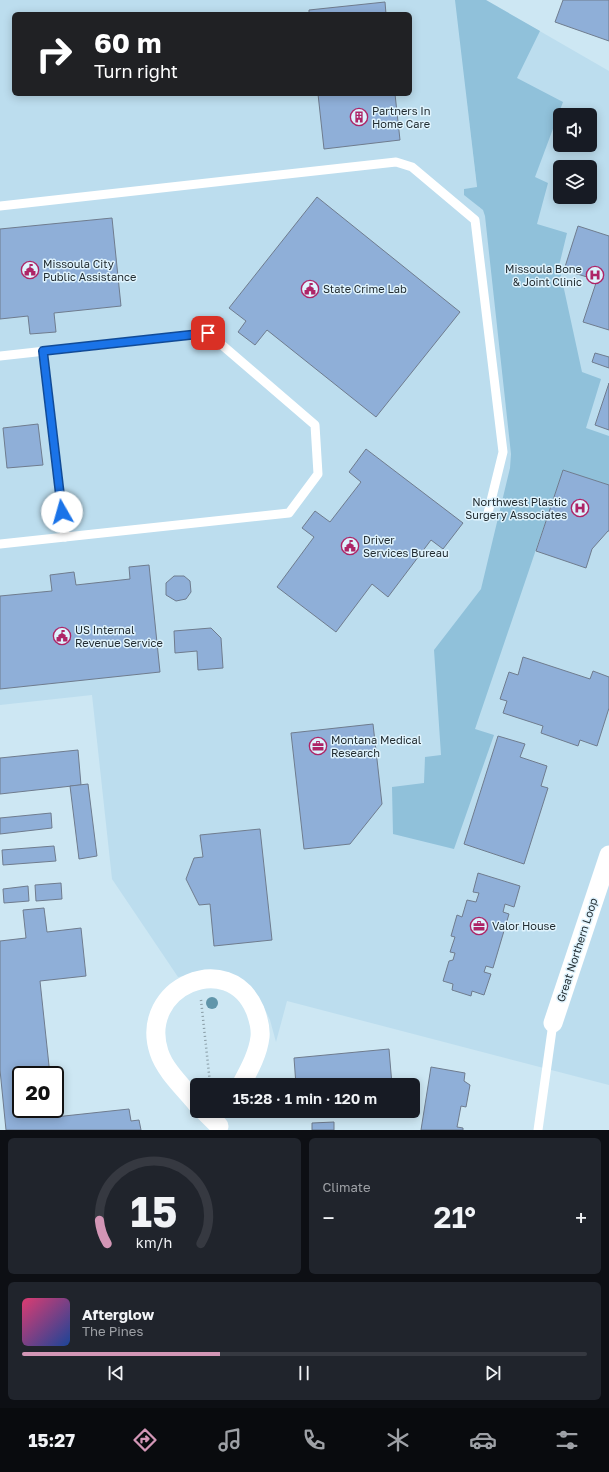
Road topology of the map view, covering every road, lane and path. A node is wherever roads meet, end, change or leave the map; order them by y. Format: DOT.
graph roads {
  1 [pos="0,206"];
  2 [pos="43,351"];
  3 [pos="0,356"];
  4 [pos="487,517"];
  5 [pos="65,537"];
  6 [pos="0,544"];
  7 [pos="609,854"];
  8 [pos="201,998"];
  9 [pos="553,1022"];
  10 [pos="210,1078"];
  11 [pos="244,1078"];
  12 [pos="190,1095"];
  13 [pos="538,1130"];
  1 -- 4 [label="lane"];
  2 -- 3 [label="lane"];
  2 -- 5 [label="lane"];
  2 -- 5 [label="lane"];
  5 -- 6 [label="lane"];
  7 -- 9 [label="street, Great Northern Loop"];
  8 -- 10 [label="path"];
  9 -- 13 [label="lane"];
  11 -- 12 [label="street"];
}
